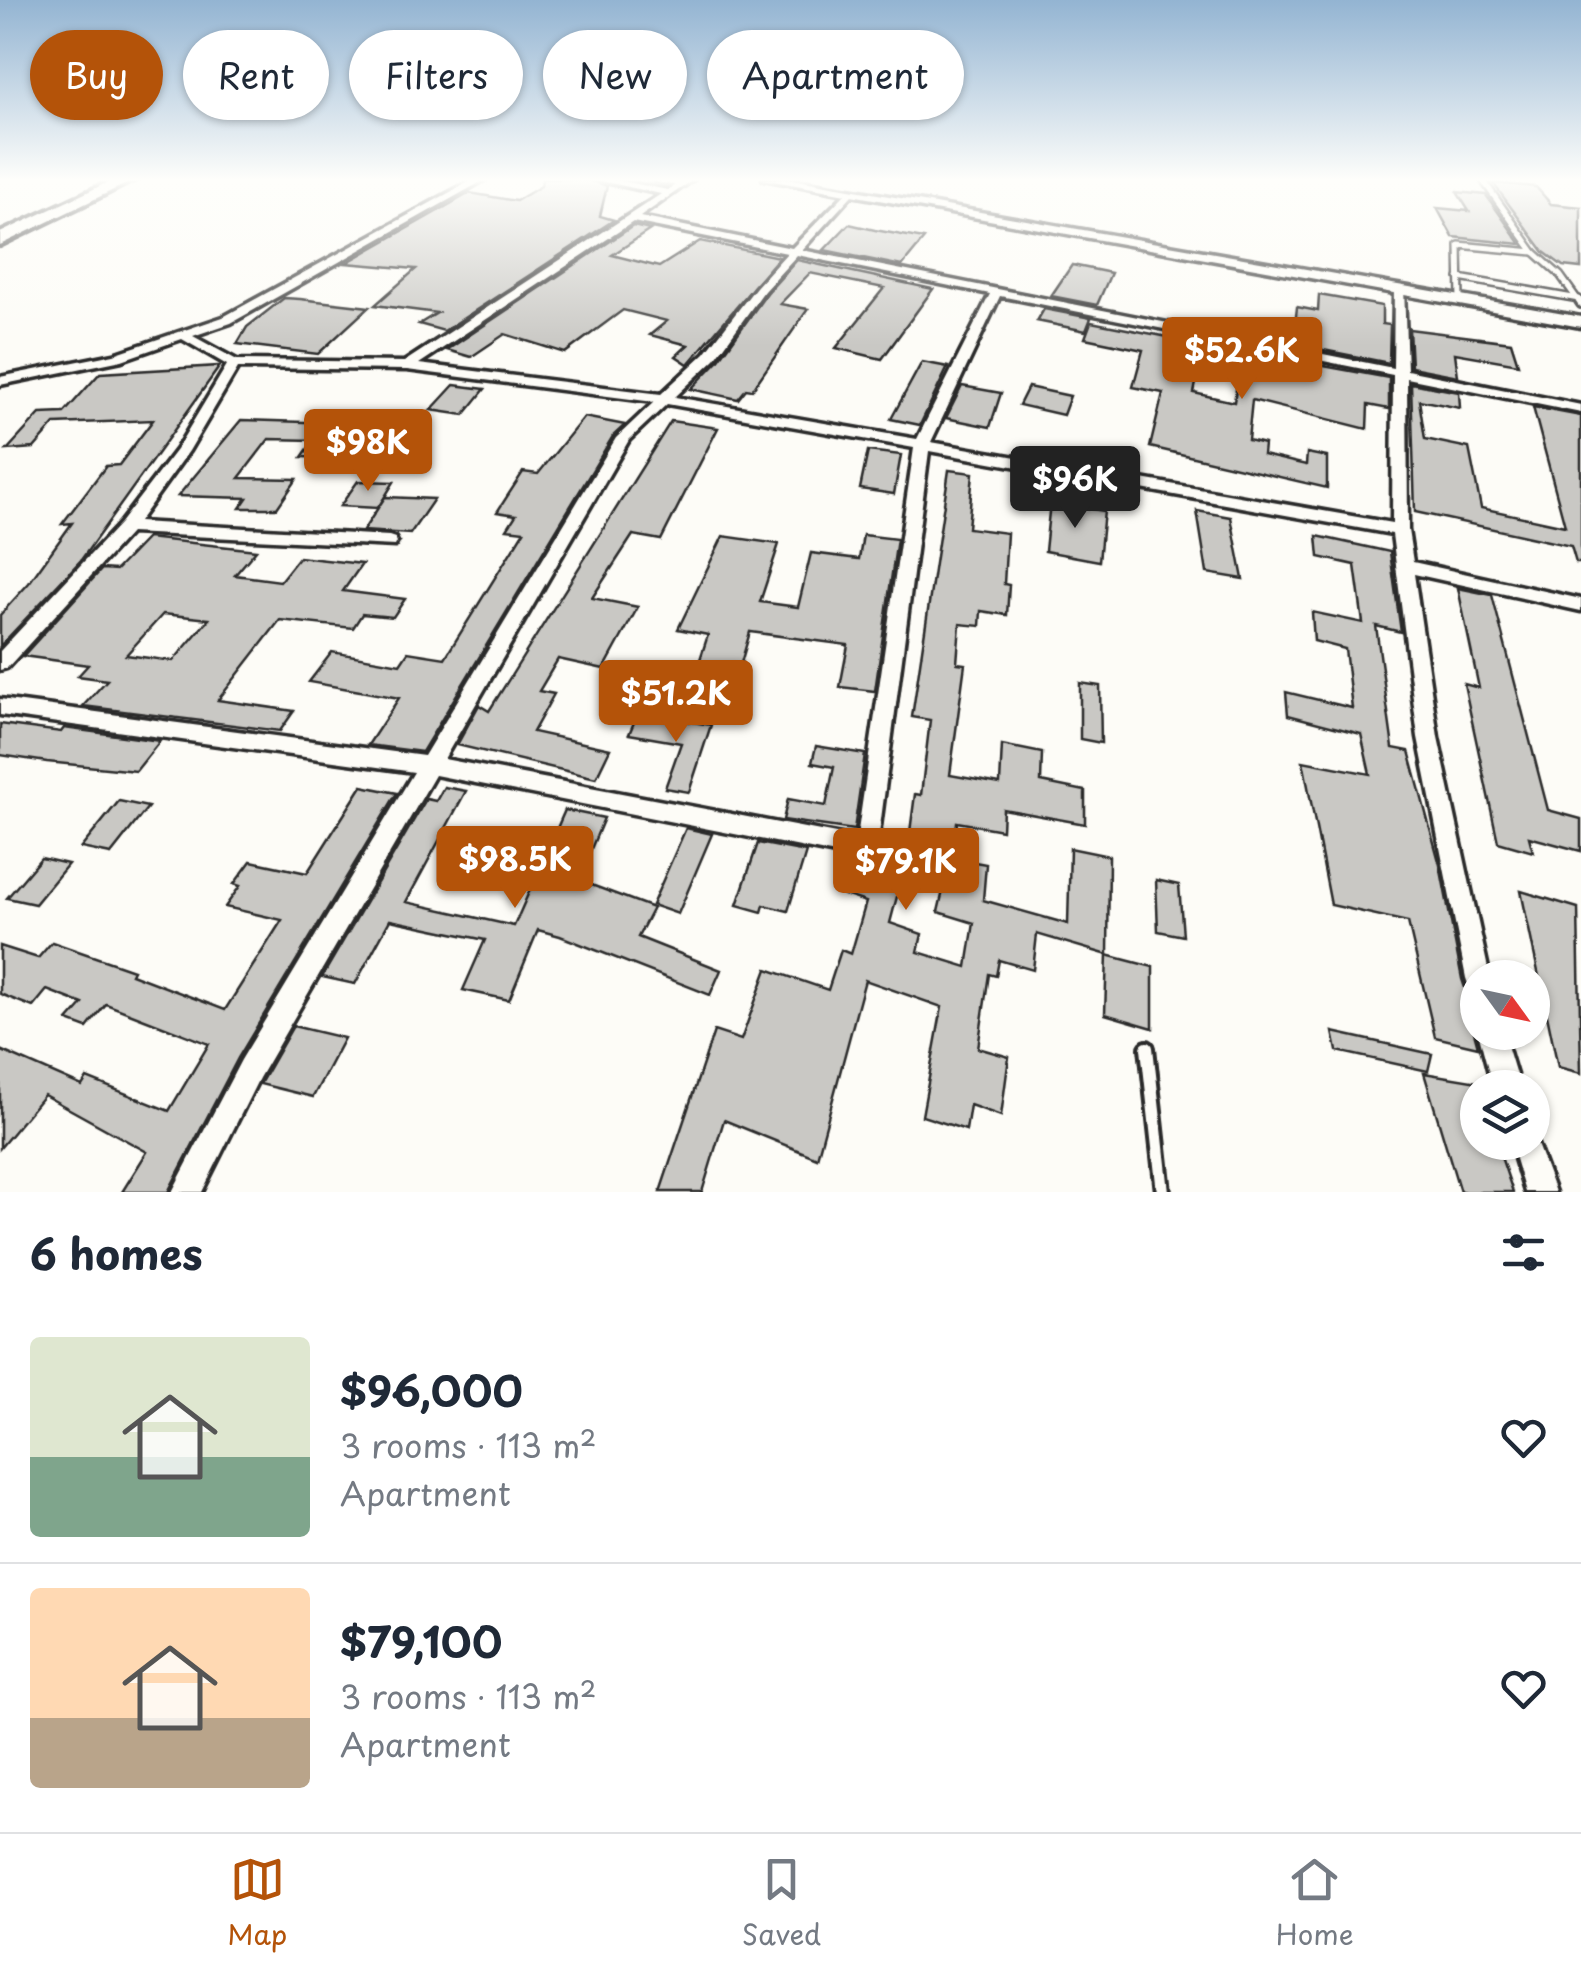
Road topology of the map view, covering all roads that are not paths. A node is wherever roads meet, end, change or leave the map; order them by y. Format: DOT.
graph roads {
  1 [pos="381,235"];
  2 [pos="607,235"];
  3 [pos="709,235"];
  4 [pos="810,235"];
  5 [pos="1085,235"];
  6 [pos="1522,235"];
  7 [pos="794,252"];
  8 [pos="1534,252"];
  9 [pos="1459,278"];
  10 [pos="1522,289"];
  11 [pos="1400,290"];
  12 [pos="997,291"];
  13 [pos="1460,301"];
  14 [pos="1580,301"];
  15 [pos="1528,313"];
  16 [pos="1581,322"];
  17 [pos="182,334"];
  18 [pos="234,364"];
  19 [pos="407,366"];
  20 [pos="1399,373"];
  21 [pos="0,381"];
  22 [pos="665,399"];
  23 [pos="1581,409"];
  24 [pos="922,445"];
  25 [pos="126,527"];
  26 [pos="1400,530"];
  27 [pos="388,542"];
  28 [pos="1405,566"];
  29 [pos="1581,605"];
  30 [pos="0,662"];
  31 [pos="0,708"];
  32 [pos="428,765"];
  33 [pos="1474,960"];
  34 [pos="1146,1048"];
  35 [pos="1530,1160"];
  36 [pos="187,1192"];
  37 [pos="1163,1192"];
  38 [pos="1540,1192"];
  1 -- 17 [label="street"];
  2 -- 19 [label="street"];
  3 -- 7 [label="street"];
  4 -- 7 [label="street"];
  5 -- 11 [label="main road"];
  6 -- 8 [label="lane"];
  7 -- 12 [label="street"];
  7 -- 22 [label="street"];
  8 -- 9 [label="lane"];
  8 -- 14 [label="lane"];
  9 -- 10 [label="lane"];
  9 -- 13 [label="lane"];
  10 -- 14 [label="lane"];
  10 -- 15 [label="lane"];
  11 -- 13 [label="main road"];
  11 -- 20 [label="street"];
  12 -- 20 [label="street"];
  12 -- 24 [label="street"];
  13 -- 15 [label="main road"];
  15 -- 16 [label="main road"];
  17 -- 18 [label="street"];
  17 -- 21 [label="street"];
  18 -- 19 [label="street"];
  18 -- 25 [label="street"];
  19 -- 22 [label="street"];
  20 -- 23 [label="street"];
  20 -- 26 [label="street"];
  22 -- 24 [label="street"];
  22 -- 32 [label="street"];
  24 -- 26 [label="street"];
  24 -- 32 [label="street"];
  25 -- 27 [label="street"];
  25 -- 30 [label="street"];
  26 -- 28 [label="street"];
  28 -- 29 [label="street"];
  28 -- 33 [label="street"];
  31 -- 32 [label="street"];
  32 -- 36 [label="street"];
  34 -- 37 [label="lane"];
  35 -- 38 [label="street"];
}
